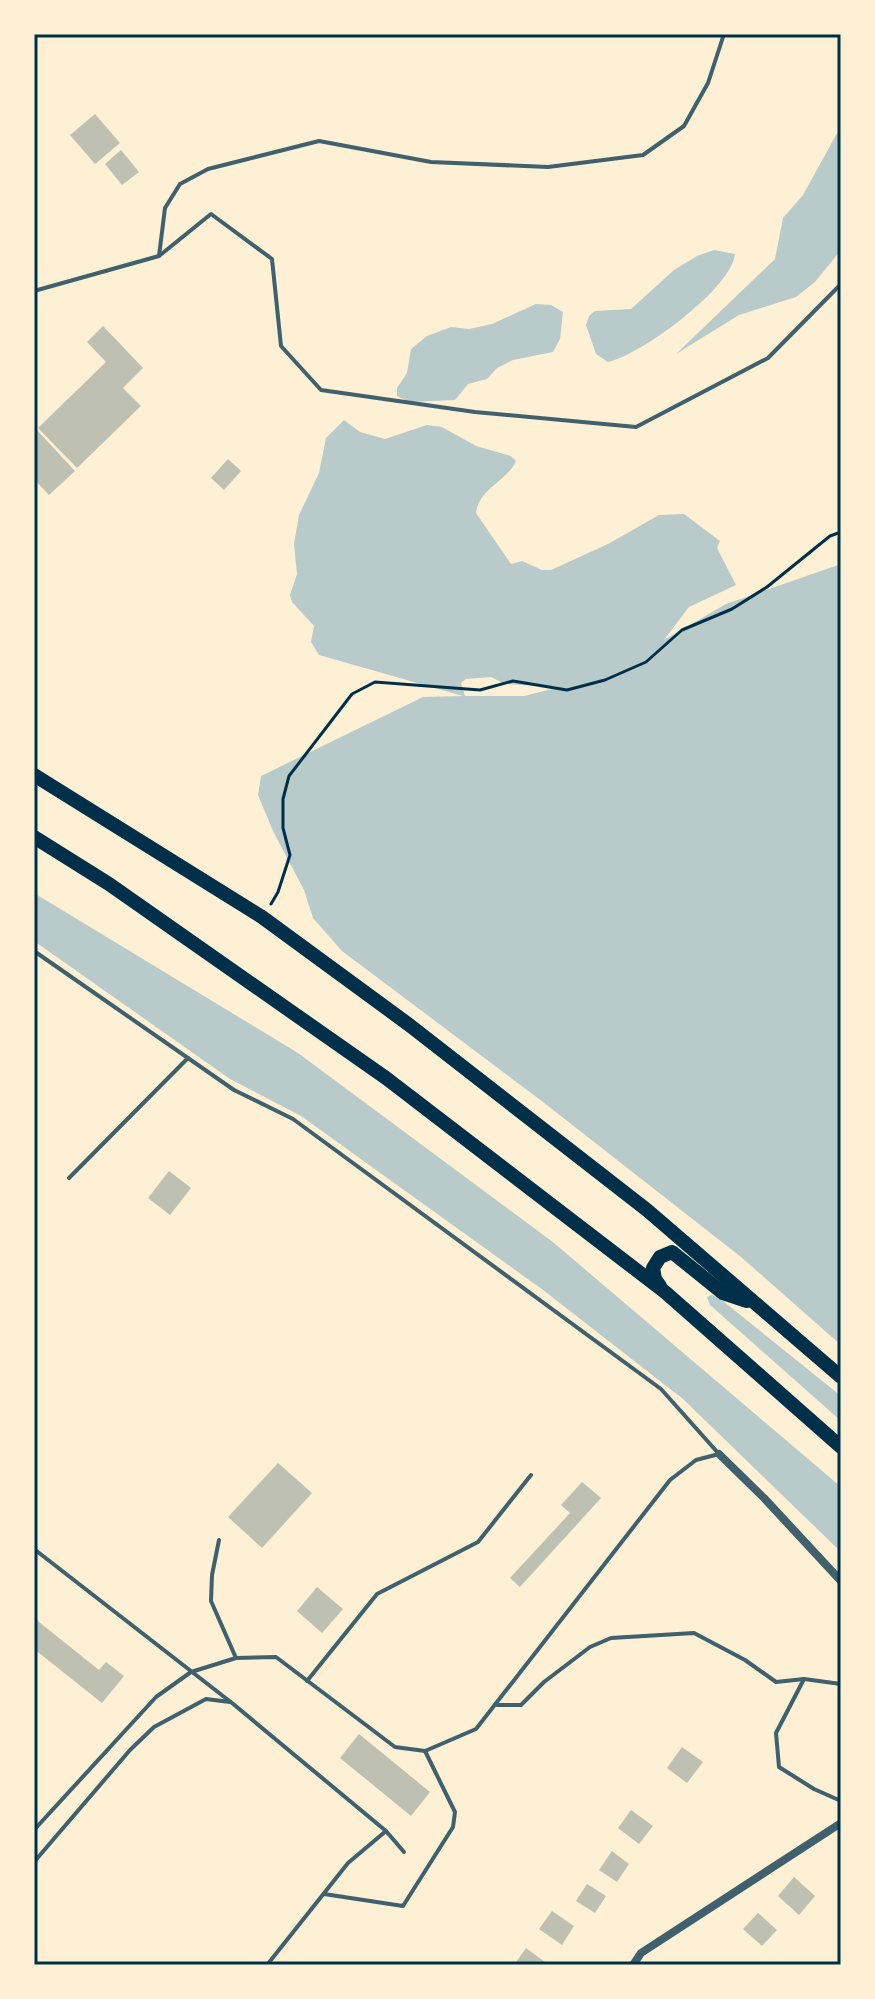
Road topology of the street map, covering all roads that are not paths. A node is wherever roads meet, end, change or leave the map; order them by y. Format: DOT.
graph roads {
  1 [pos="724,34"];
  2 [pos="159,256"];
  3 [pos="841,284"];
  4 [pos="34,291"];
  5 [pos="34,775"];
  6 [pos="34,837"];
  7 [pos="34,951"];
  8 [pos="188,1058"];
  9 [pos="69,1178"];
  10 [pos="665,1292"];
  11 [pos="755,1303"];
  12 [pos="841,1377"];
  13 [pos="841,1447"];
  14 [pos="719,1454"];
  15 [pos="531,1475"];
  16 [pos="219,1540"];
  17 [pos="34,1549"];
  18 [pos="841,1581"];
  19 [pos="236,1658"];
  20 [pos="191,1672"];
  21 [pos="804,1679"];
  22 [pos="307,1681"];
  23 [pos="841,1684"];
  24 [pos="232,1703"];
  25 [pos="495,1705"];
  26 [pos="425,1751"];
  27 [pos="841,1801"];
  28 [pos="841,1823"];
  29 [pos="34,1830"];
  30 [pos="386,1831"];
  31 [pos="404,1852"];
  32 [pos="34,1862"];
  33 [pos="324,1894"];
  34 [pos="267,1965"];
  35 [pos="633,1965"];
  1 -- 2 [label="lane"];
  2 -- 3 [label="lane"];
  2 -- 4 [label="lane"];
  5 -- 11 [label="main road"];
  6 -- 10 [label="main road"];
  7 -- 8 [label="lane"];
  8 -- 9 [label="lane"];
  8 -- 14 [label="lane"];
  10 -- 11 [label="main road"];
  10 -- 13 [label="main road"];
  11 -- 12 [label="main road"];
  14 -- 18 [label="street"];
  14 -- 25 [label="lane"];
  15 -- 22 [label="lane"];
  16 -- 19 [label="lane"];
  17 -- 20 [label="lane"];
  19 -- 20 [label="lane"];
  19 -- 22 [label="lane"];
  20 -- 24 [label="lane"];
  20 -- 29 [label="lane"];
  21 -- 23 [label="lane"];
  21 -- 25 [label="lane"];
  21 -- 27 [label="lane"];
  22 -- 26 [label="lane"];
  24 -- 30 [label="lane"];
  24 -- 32 [label="lane"];
  25 -- 26 [label="lane"];
  26 -- 33 [label="lane"];
  28 -- 35 [label="street"];
  30 -- 31 [label="lane"];
  30 -- 33 [label="lane"];
  33 -- 34 [label="lane"];
}
